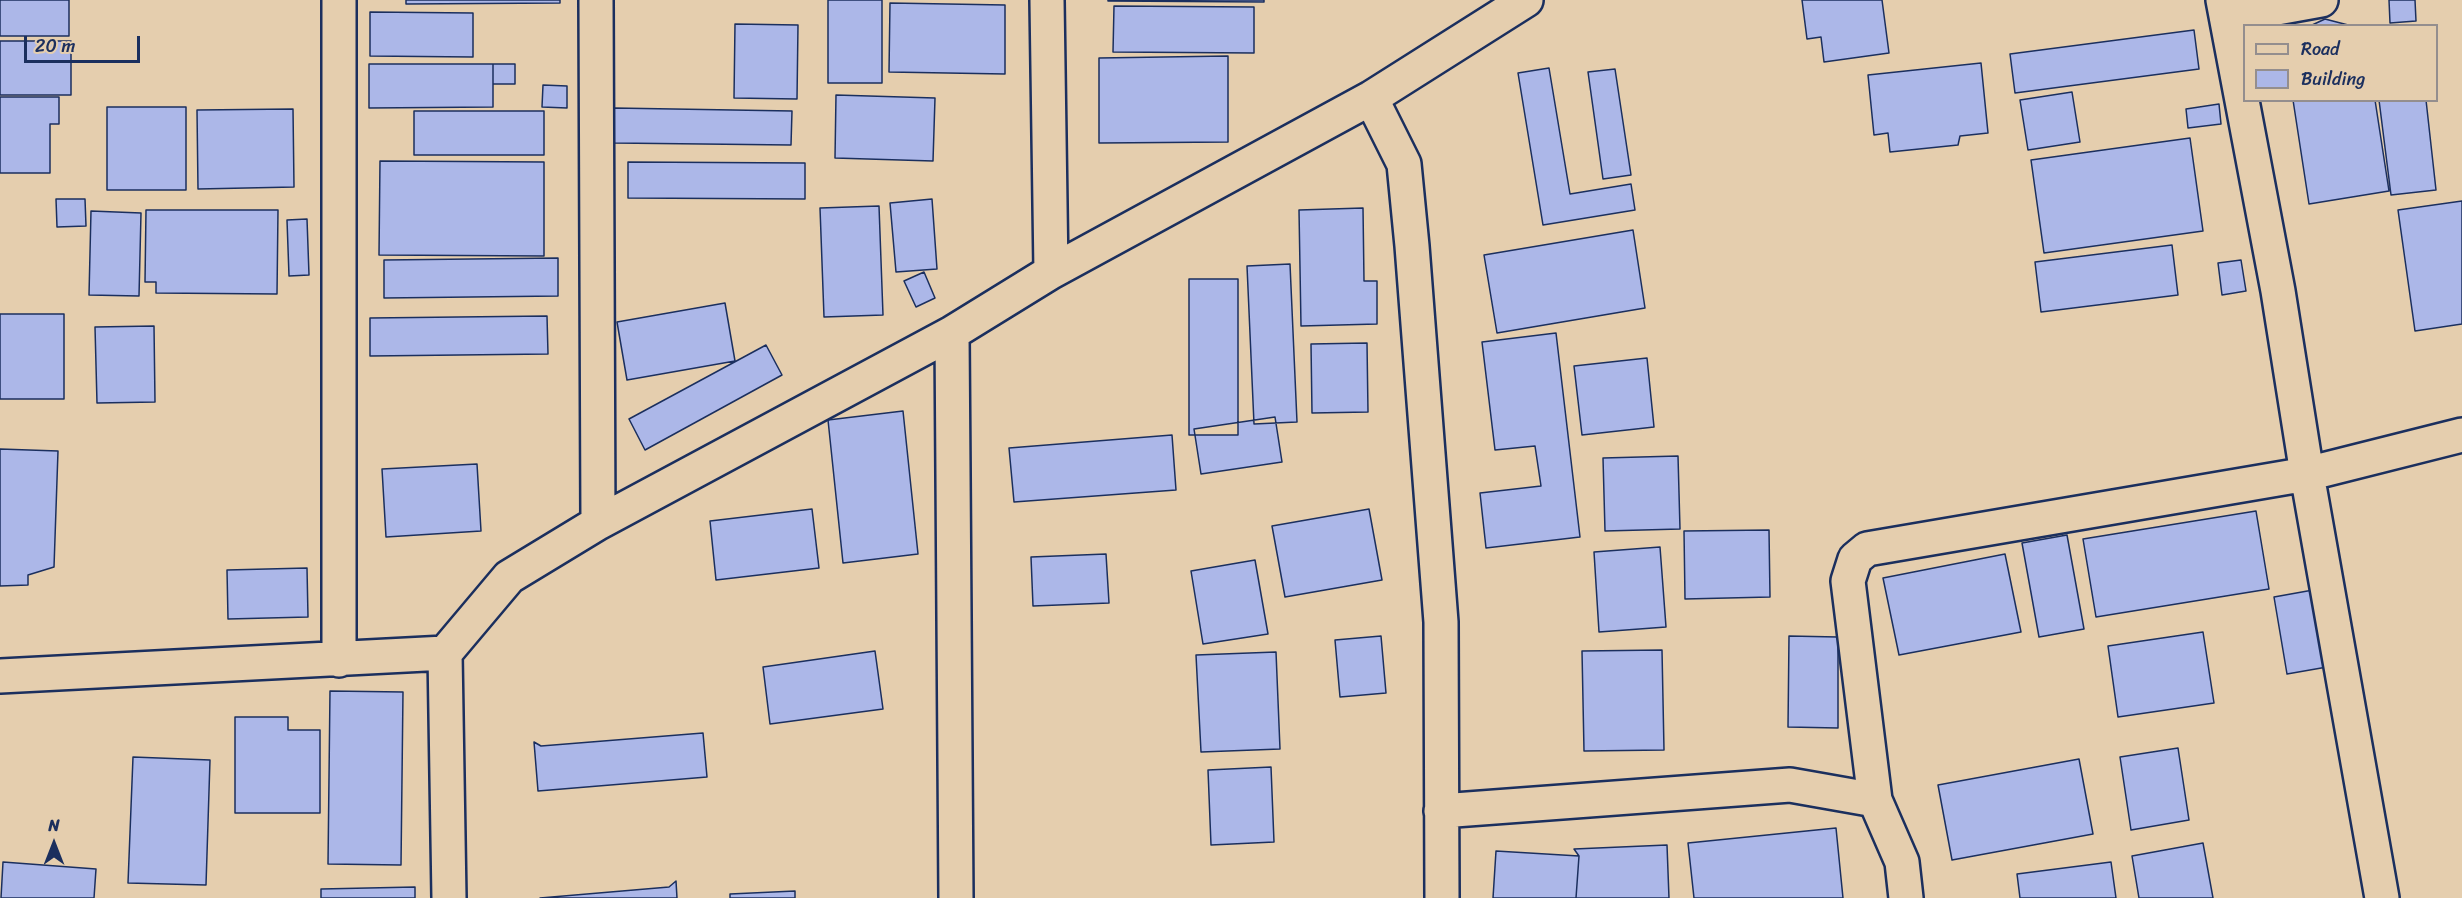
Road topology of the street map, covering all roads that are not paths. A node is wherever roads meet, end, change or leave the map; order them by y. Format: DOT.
graph roads {
  1 [pos="339,0"];
  2 [pos="596,0"];
  3 [pos="1047,0"];
  4 [pos="1526,0"];
  5 [pos="2321,0"];
  6 [pos="2225,9"];
  7 [pos="1371,98"];
  8 [pos="1051,272"];
  9 [pos="952,333"];
  10 [pos="2462,435"];
  11 [pos="2307,474"];
  12 [pos="598,523"];
  13 [pos="445,653"];
  14 [pos="339,660"];
  15 [pos="0,676"];
  16 [pos="1875,800"];
  17 [pos="1442,812"];
  18 [pos="449,898"];
  19 [pos="956,898"];
  20 [pos="1442,898"];
  21 [pos="1906,898"];
  22 [pos="2382,898"];
  1 -- 14 [label="street"];
  2 -- 12 [label="street"];
  3 -- 8 [label="street"];
  4 -- 7 [label="street"];
  5 -- 6 [label="street"];
  6 -- 11 [label="street"];
  7 -- 8 [label="street"];
  7 -- 17 [label="street"];
  8 -- 9 [label="street"];
  9 -- 12 [label="street"];
  9 -- 19 [label="street"];
  10 -- 11 [label="street"];
  11 -- 16 [label="street"];
  11 -- 22 [label="street"];
  12 -- 13 [label="street"];
  13 -- 14 [label="street"];
  13 -- 18 [label="street"];
  14 -- 15 [label="street"];
  16 -- 17 [label="street"];
  16 -- 21 [label="street"];
  17 -- 20 [label="street"];
}
